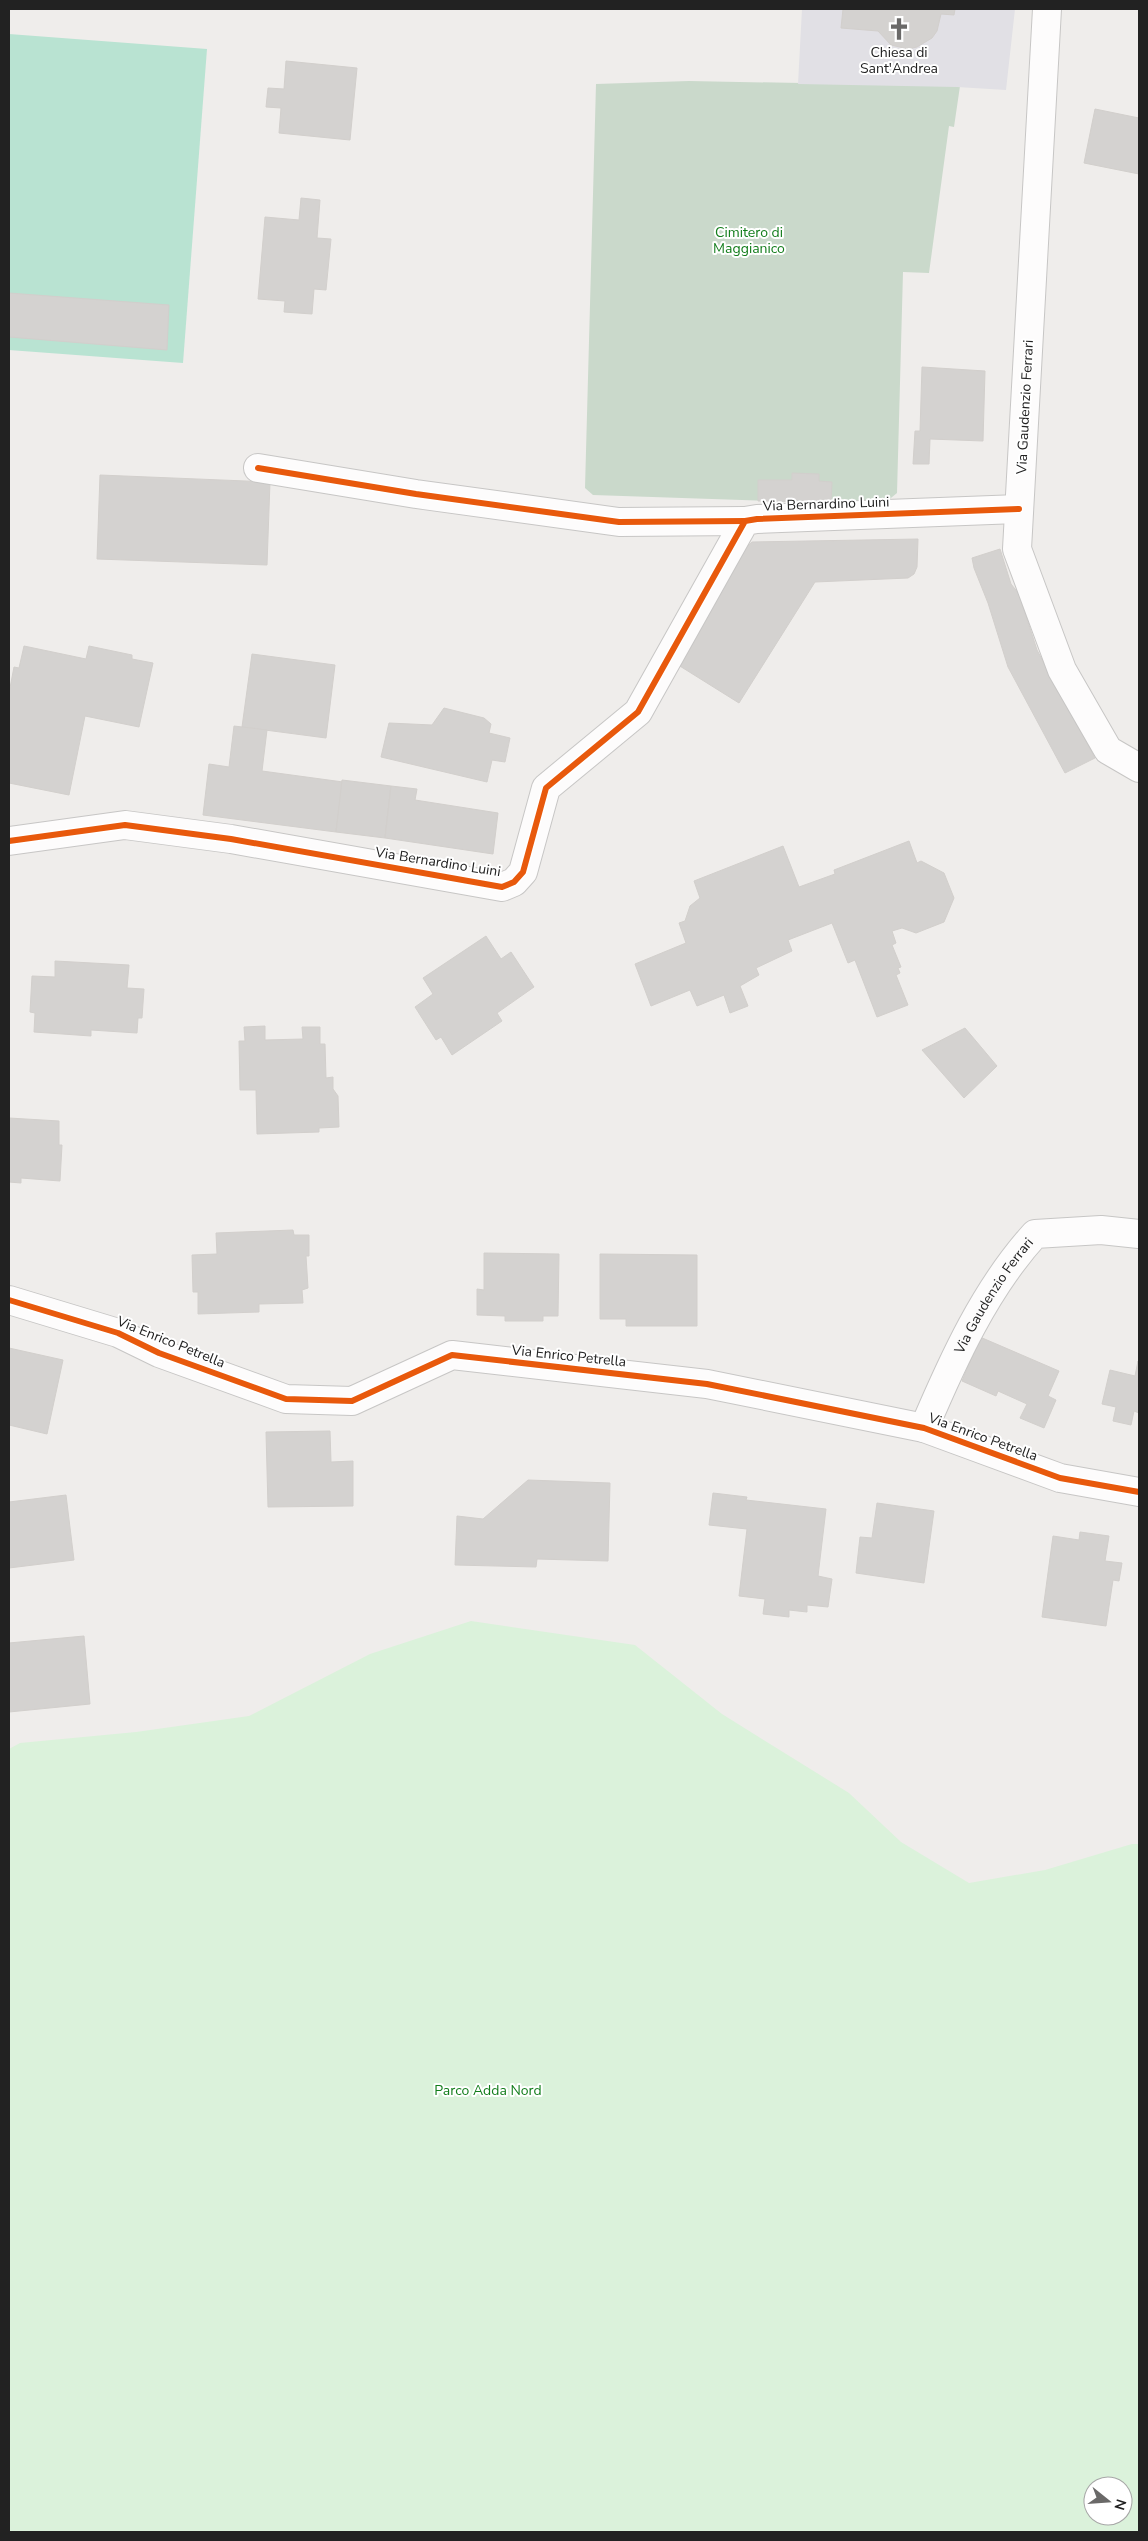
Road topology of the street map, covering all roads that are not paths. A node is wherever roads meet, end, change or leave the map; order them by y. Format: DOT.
graph roads {
  1 [pos="1047,9"];
  2 [pos="258,468"];
  3 [pos="1019,509"];
  4 [pos="745,522"];
  5 [pos="1139,768"];
  6 [pos="9,842"];
  7 [pos="1139,1234"];
  8 [pos="9,1300"];
  9 [pos="924,1428"];
  10 [pos="1139,1492"];
  1 -- 3 [label="street, Via Gaudenzio Ferrari"];
  2 -- 4 [label="street"];
  3 -- 4 [label="street, Via Bernardino Luini"];
  3 -- 5 [label="street, Via Gaudenzio Ferrari"];
  4 -- 6 [label="street, Via Bernardino Luini"];
  7 -- 9 [label="street, Via Gaudenzio Ferrari"];
  8 -- 9 [label="street, Via Enrico Petrella"];
  9 -- 10 [label="street, Via Enrico Petrella"];
}
